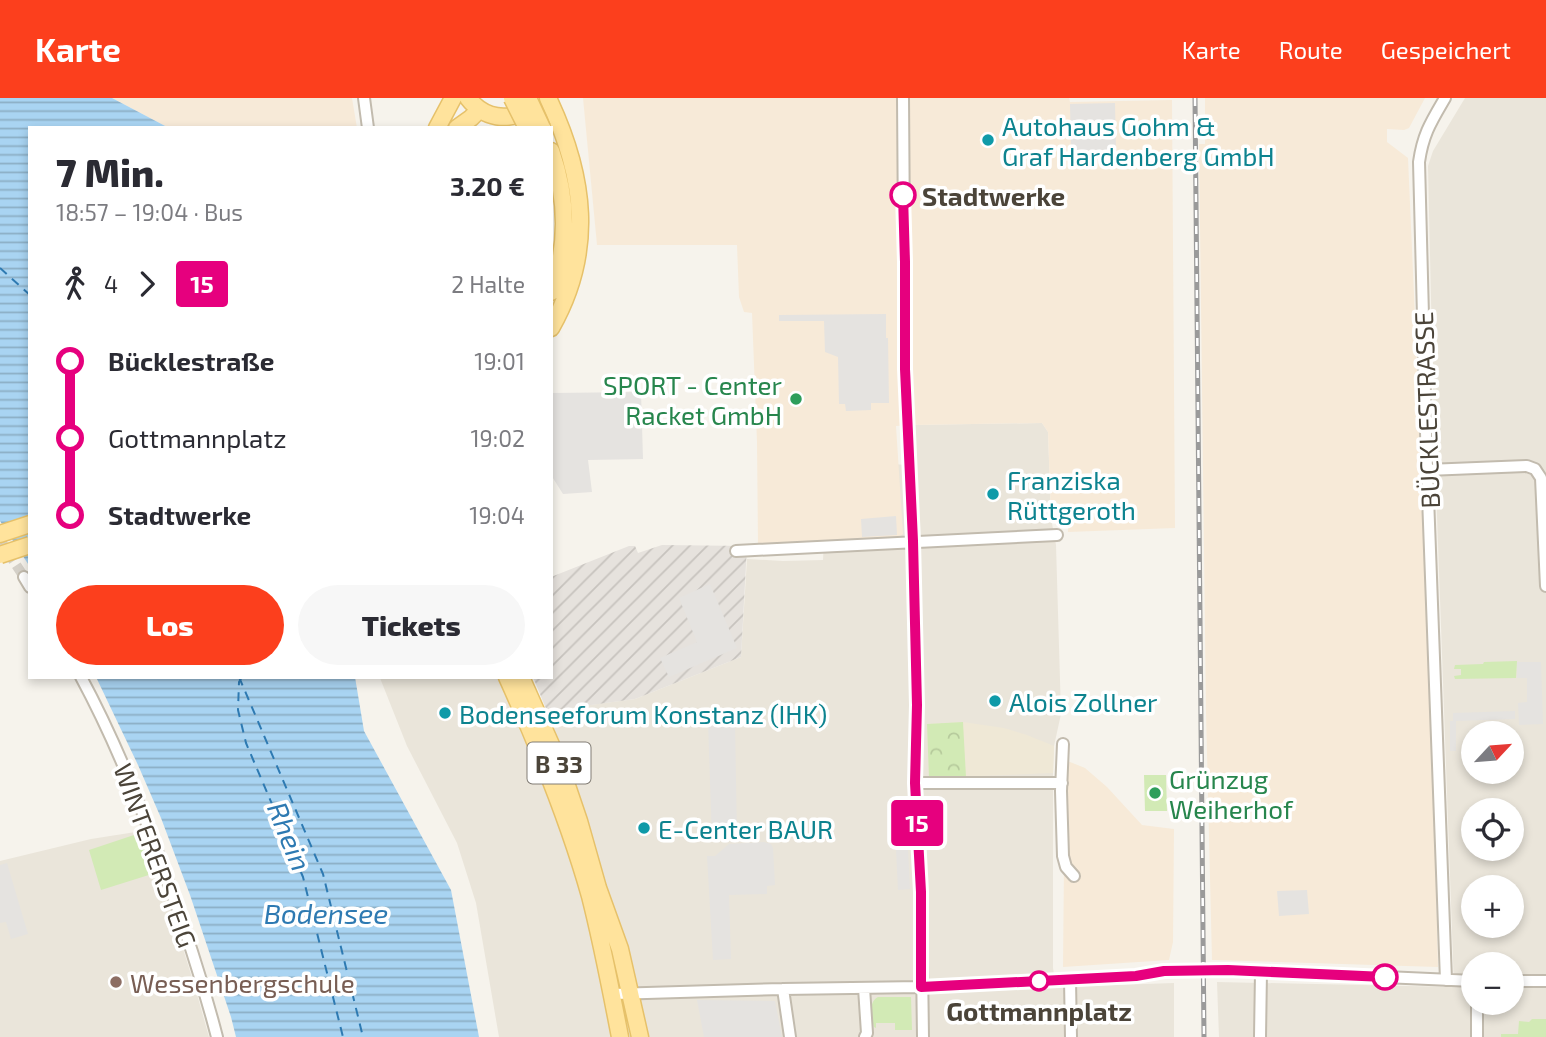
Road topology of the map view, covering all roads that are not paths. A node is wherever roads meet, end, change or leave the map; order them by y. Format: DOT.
graph roads {
  1 [pos="364,98"];
  2 [pos="453,98"];
  3 [pos="512,98"];
  4 [pos="528,98"];
  5 [pos="541,98"];
  6 [pos="548,98"];
  7 [pos="903,98"];
  8 [pos="1445,98"];
  9 [pos="473,104"];
  10 [pos="501,122"];
  11 [pos="368,126"];
  12 [pos="438,126"];
  13 [pos="460,126"];
  14 [pos="526,126"];
  15 [pos="541,126"];
  16 [pos="553,158"];
  17 [pos="553,286"];
  18 [pos="553,325"];
  19 [pos="1427,470"];
  20 [pos="28,525"];
  21 [pos="0,534"];
  22 [pos="1058,535"];
  23 [pos="913,541"];
  24 [pos="28,546"];
  25 [pos="736,551"];
  26 [pos="0,555"];
  27 [pos="1546,586"];
  28 [pos="82,679"];
  29 [pos="508,679"];
  30 [pos="522,679"];
  31 [pos="1063,744"];
  32 [pos="915,783"];
  33 [pos="1062,783"];
  34 [pos="1074,876"];
  35 [pos="1261,972"];
  36 [pos="1070,979"];
  37 [pos="1446,980"];
  38 [pos="1461,981"];
  39 [pos="1524,981"];
  40 [pos="1546,981"];
  41 [pos="921,987"];
  42 [pos="864,988"];
  43 [pos="783,989"];
  44 [pos="631,993"];
  45 [pos="613,994"];
  46 [pos="1477,1015"];
  47 [pos="216,1037"];
  48 [pos="620,1037"];
  49 [pos="640,1037"];
  50 [pos="790,1037"];
  51 [pos="865,1037"];
  52 [pos="923,1037"];
  53 [pos="1070,1037"];
  54 [pos="1261,1037"];
  55 [pos="1477,1037"];
  1 -- 11 [label="street"];
  2 -- 12 [label="main road"];
  3 -- 14 [label="main road, bridge"];
  4 -- 15 [label="main road, bridge"];
  5 -- 10 [label="main road"];
  6 -- 18 [label="main road"];
  7 -- 23 [label="street"];
  8 -- 19 [label="street, BÜCKLESTRASSE"];
  9 -- 10 [label="main road"];
  9 -- 13 [label="main road"];
  16 -- 17 [label="main road"];
  19 -- 27 [label="street"];
  19 -- 37 [label="street, BÜCKLESTRASSE"];
  20 -- 21 [label="main road"];
  22 -- 23 [label="street"];
  23 -- 25 [label="street"];
  23 -- 32 [label="street"];
  24 -- 26 [label="main road, bridge"];
  28 -- 47 [label="street, WINTERERSTEIG"];
  29 -- 45 [label="main road, B 33"];
  30 -- 44 [label="main road, B 33"];
  31 -- 33 [label="street"];
  32 -- 33 [label="street"];
  32 -- 41 [label="street"];
  33 -- 34 [label="street"];
  35 -- 36 [label="street"];
  35 -- 37 [label="street"];
  35 -- 54 [label="street"];
  36 -- 41 [label="street"];
  36 -- 53 [label="street"];
  37 -- 38 [label="street"];
  39 -- 40 [label="street"];
  41 -- 42 [label="street"];
  41 -- 52 [label="street"];
  42 -- 43 [label="street"];
  42 -- 51 [label="street"];
  43 -- 44 [label="street"];
  43 -- 50 [label="street"];
  44 -- 45 [label="street"];
  44 -- 49 [label="main road, B 33"];
  45 -- 48 [label="main road, B 33"];
  46 -- 55 [label="street"];
}
